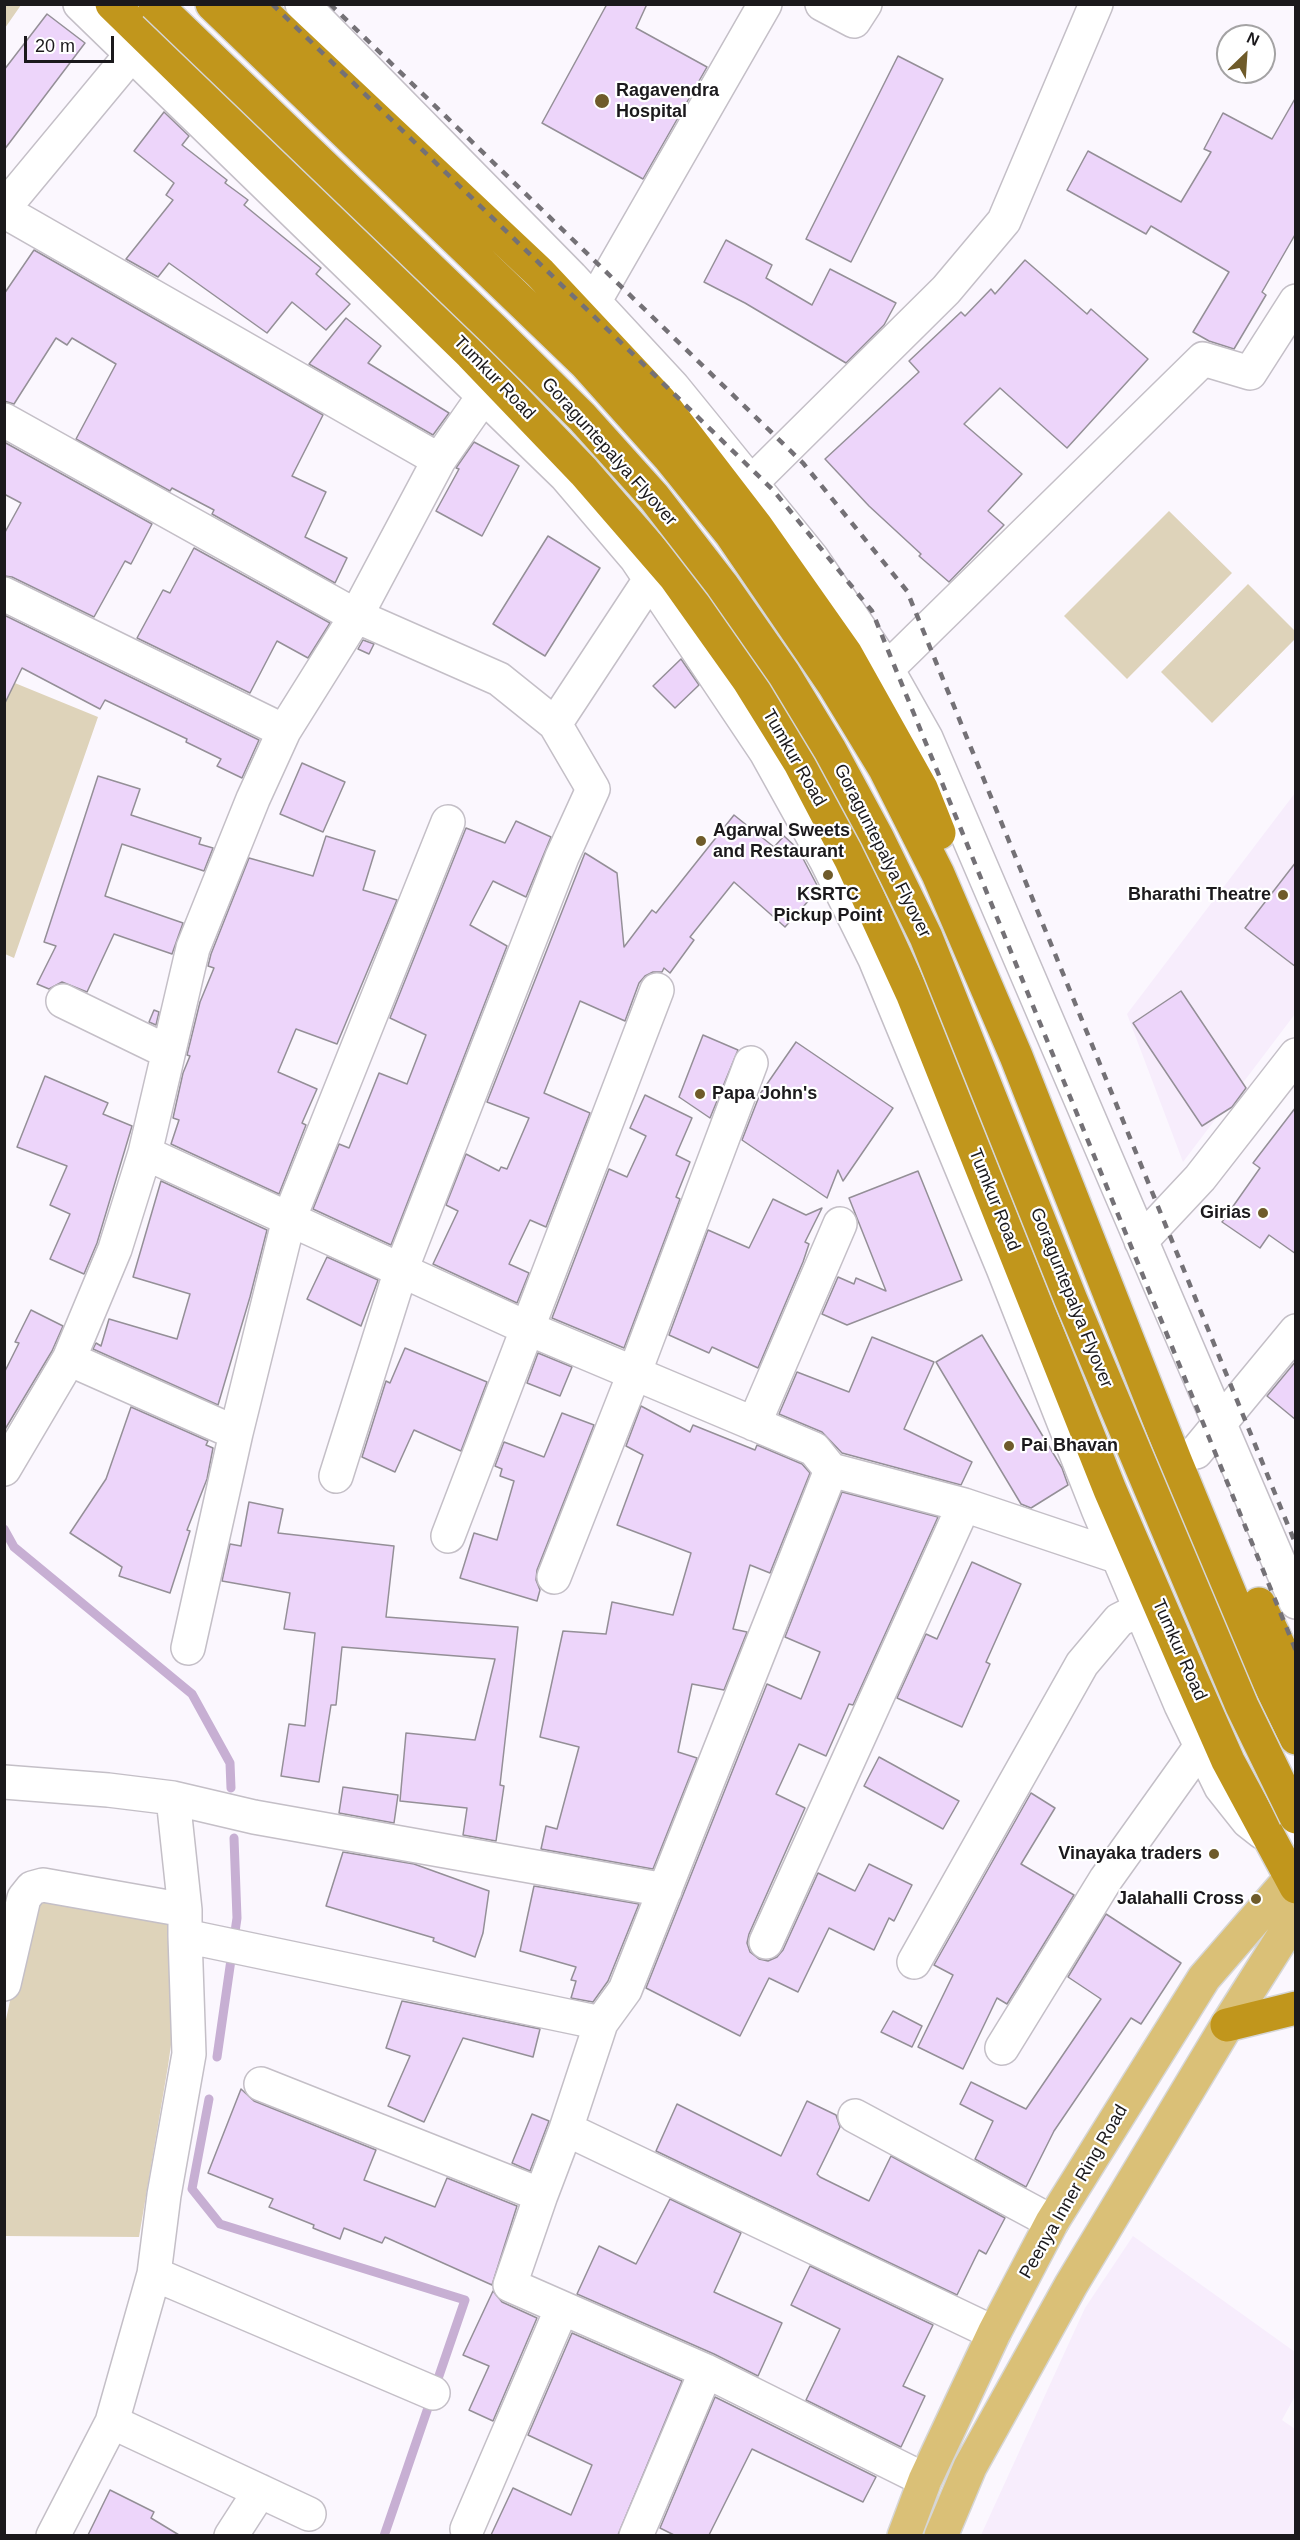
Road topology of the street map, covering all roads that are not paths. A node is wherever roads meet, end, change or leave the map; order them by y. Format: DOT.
graph roads {
  1 [pos="80,4"];
  2 [pos="112,4"];
  3 [pos="155,4"];
  4 [pos="173,4"];
  5 [pos="212,4"];
  6 [pos="254,4"];
  7 [pos="302,4"];
  8 [pos="765,4"];
  9 [pos="822,4"];
  10 [pos="865,4"];
  11 [pos="1096,4"];
  12 [pos="139,46"];
  13 [pos="4,209"];
  14 [pos="1296,301"];
  15 [pos="594,302"];
  16 [pos="483,397"];
  17 [pos="4,420"];
  18 [pos="439,460"];
  19 [pos="750,484"];
  20 [pos="651,578"];
  21 [pos="4,594"];
  22 [pos="356,616"];
  23 [pos="887,669"];
  24 [pos="555,724"];
  25 [pos="284,731"];
  26 [pos="448,822"];
  27 [pos="657,990"];
  28 [pos="63,1001"];
  29 [pos="168,1052"];
  30 [pos="1296,1055"];
  31 [pos="751,1063"];
  32 [pos="145,1153"];
  33 [pos="289,1219"];
  34 [pos="840,1224"];
  35 [pos="1141,1241"];
  36 [pos="401,1270"];
  37 [pos="527,1328"];
  38 [pos="1296,1331"];
  39 [pos="69,1359"];
  40 [pos="634,1374"];
  41 [pos="1218,1422"];
  42 [pos="754,1424"];
  43 [pos="237,1433"];
  44 [pos="1196,1452"];
  45 [pos="4,1469"];
  46 [pos="831,1470"];
  47 [pos="336,1476"];
  48 [pos="964,1505"];
  49 [pos="448,1536"];
  50 [pos="1119,1557"];
  51 [pos="554,1576"];
  52 [pos="1296,1602"];
  53 [pos="1141,1609"];
  54 [pos="188,1648"];
  55 [pos="1296,1682"];
  56 [pos="1296,1738"];
  57 [pos="1201,1746"];
  58 [pos="4,1782"];
  59 [pos="173,1798"];
  60 [pos="1296,1817"];
  61 [pos="1269,1836"];
  62 [pos="1294,1879"];
  63 [pos="665,1890"];
  64 [pos="1296,1916"];
  65 [pos="185,1923"];
  66 [pos="766,1942"];
  67 [pos="914,1962"];
  68 [pos="4,1984"];
  69 [pos="1296,2008"];
  70 [pos="601,2023"];
  71 [pos="1227,2025"];
  72 [pos="1002,2048"];
  73 [pos="261,2084"];
  74 [pos="855,2116"];
  75 [pos="566,2129"];
  76 [pos="540,2195"];
  77 [pos="1052,2222"];
  78 [pos="154,2274"];
  79 [pos="562,2308"];
  80 [pos="994,2333"];
  81 [pos="706,2371"];
  82 [pos="433,2393"];
  83 [pos="112,2422"];
  84 [pos="925,2480"];
  85 [pos="260,2491"];
  86 [pos="309,2514"];
  87 [pos="467,2529"];
  88 [pos="53,2535"];
  89 [pos="231,2535"];
  90 [pos="636,2535"];
  91 [pos="904,2535"];
  92 [pos="941,2535"];
  1 -- 12 [label="street"];
  2 -- 12 [label="highway, Tumkur Road"];
  3 -- 60 [label="highway, Goraguntepalya Flyover, bridge"];
  4 -- 12 [label="street"];
  5 -- 56 [label="highway, Goraguntepalya Flyover"];
  6 -- 44 [label="highway"];
  7 -- 15 [label="street"];
  8 -- 15 [label="street"];
  9 -- 10 [label="street"];
  11 -- 19 [label="street"];
  12 -- 13 [label="street"];
  12 -- 16 [label="street"];
  12 -- 61 [label="highway, Tumkur Road"];
  13 -- 18 [label="street"];
  14 -- 23 [label="street"];
  15 -- 19 [label="street"];
  16 -- 18 [label="street"];
  16 -- 20 [label="street"];
  17 -- 22 [label="street"];
  18 -- 22 [label="street"];
  19 -- 23 [label="street"];
  20 -- 24 [label="street"];
  20 -- 50 [label="street"];
  21 -- 25 [label="street"];
  22 -- 24 [label="street"];
  22 -- 25 [label="street"];
  23 -- 35 [label="street"];
  24 -- 36 [label="street"];
  25 -- 29 [label="street"];
  26 -- 33 [label="street"];
  27 -- 37 [label="street"];
  28 -- 29 [label="street"];
  29 -- 32 [label="street"];
  30 -- 35 [label="street"];
  31 -- 40 [label="street"];
  32 -- 33 [label="street"];
  32 -- 39 [label="street"];
  33 -- 36 [label="street"];
  33 -- 43 [label="street"];
  34 -- 42 [label="street"];
  35 -- 41 [label="street"];
  36 -- 37 [label="street"];
  36 -- 47 [label="street"];
  37 -- 40 [label="street"];
  37 -- 49 [label="street"];
  38 -- 41 [label="street"];
  39 -- 43 [label="street"];
  39 -- 45 [label="street"];
  40 -- 42 [label="street"];
  40 -- 51 [label="street"];
  41 -- 44 [label="street"];
  41 -- 52 [label="street"];
  42 -- 46 [label="street"];
  43 -- 54 [label="street"];
  44 -- 55 [label="highway"];
  46 -- 48 [label="street"];
  46 -- 63 [label="street"];
  48 -- 50 [label="street"];
  48 -- 66 [label="street"];
  50 -- 53 [label="street"];
  53 -- 57 [label="street"];
  53 -- 67 [label="street"];
  57 -- 61 [label="street"];
  57 -- 72 [label="street"];
  58 -- 59 [label="street"];
  59 -- 63 [label="street"];
  59 -- 65 [label="street"];
  61 -- 62 [label="highway, Tumkur Road"];
  62 -- 77 [label="main road, Peenya Inner Ring Road"];
  63 -- 70 [label="street"];
  64 -- 71 [label="main road"];
  65 -- 68 [label="street"];
  65 -- 70 [label="street"];
  65 -- 78 [label="street"];
  69 -- 71 [label="highway"];
  70 -- 75 [label="street"];
  71 -- 92 [label="main road"];
  73 -- 76 [label="street"];
  74 -- 77 [label="street"];
  75 -- 76 [label="street"];
  75 -- 80 [label="street"];
  76 -- 79 [label="street"];
  77 -- 80 [label="main road, Peenya Inner Ring Road"];
  78 -- 82 [label="street"];
  78 -- 83 [label="street"];
  79 -- 81 [label="street"];
  79 -- 87 [label="street"];
  80 -- 84 [label="main road, Peenya Inner Ring Road"];
  81 -- 84 [label="street"];
  81 -- 90 [label="street"];
  83 -- 85 [label="street"];
  83 -- 88 [label="street"];
  84 -- 91 [label="main road, Peenya Inner Ring Road"];
  85 -- 86 [label="street"];
  85 -- 89 [label="street"];
}
